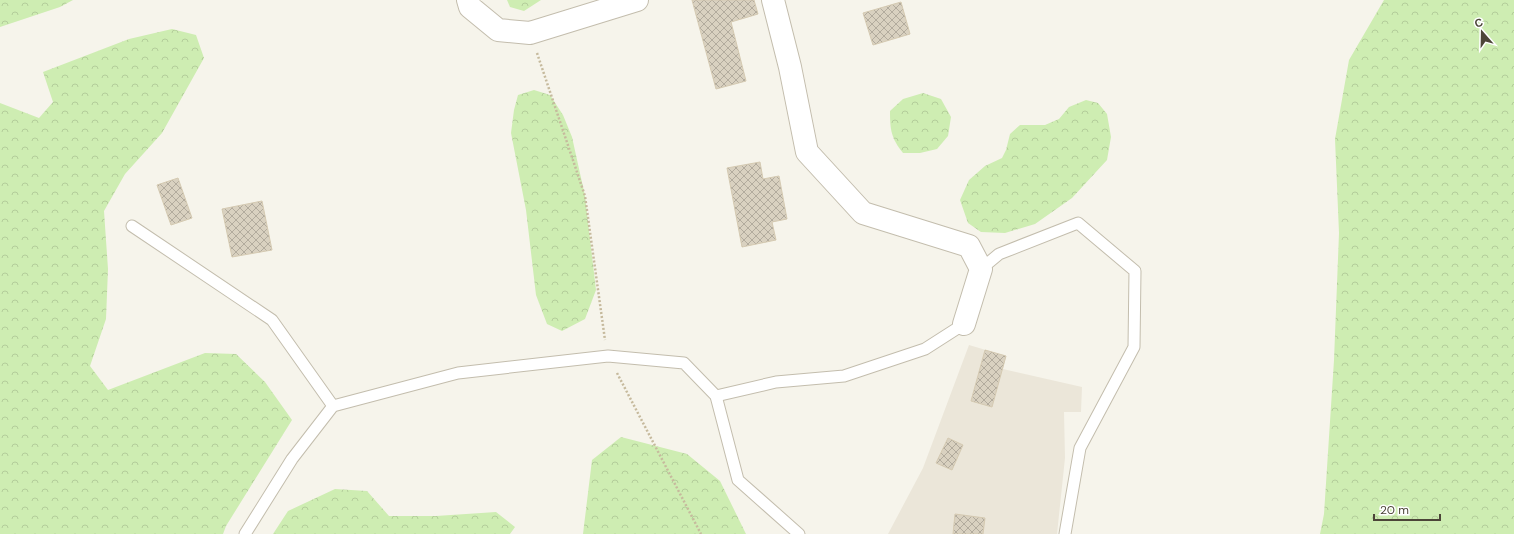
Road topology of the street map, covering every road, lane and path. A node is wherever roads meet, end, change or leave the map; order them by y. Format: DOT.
graph roads {
  1 [pos="468,0"];
  2 [pos="637,0"];
  3 [pos="773,0"];
  4 [pos="530,33"];
  5 [pos="132,226"];
  6 [pos="982,269"];
  7 [pos="964,324"];
  8 [pos="608,356"];
  9 [pos="716,396"];
  10 [pos="333,406"];
  11 [pos="245,534"];
  12 [pos="701,534"];
  13 [pos="799,534"];
  14 [pos="1065,534"];
  1 -- 4 [label="street"];
  2 -- 4 [label="street"];
  3 -- 6 [label="street"];
  4 -- 8 [label="path"];
  5 -- 10 [label="lane"];
  6 -- 7 [label="street"];
  6 -- 14 [label="lane"];
  7 -- 9 [label="lane"];
  8 -- 9 [label="lane"];
  8 -- 10 [label="lane"];
  8 -- 12 [label="path"];
  9 -- 13 [label="lane"];
  10 -- 11 [label="lane"];
}
